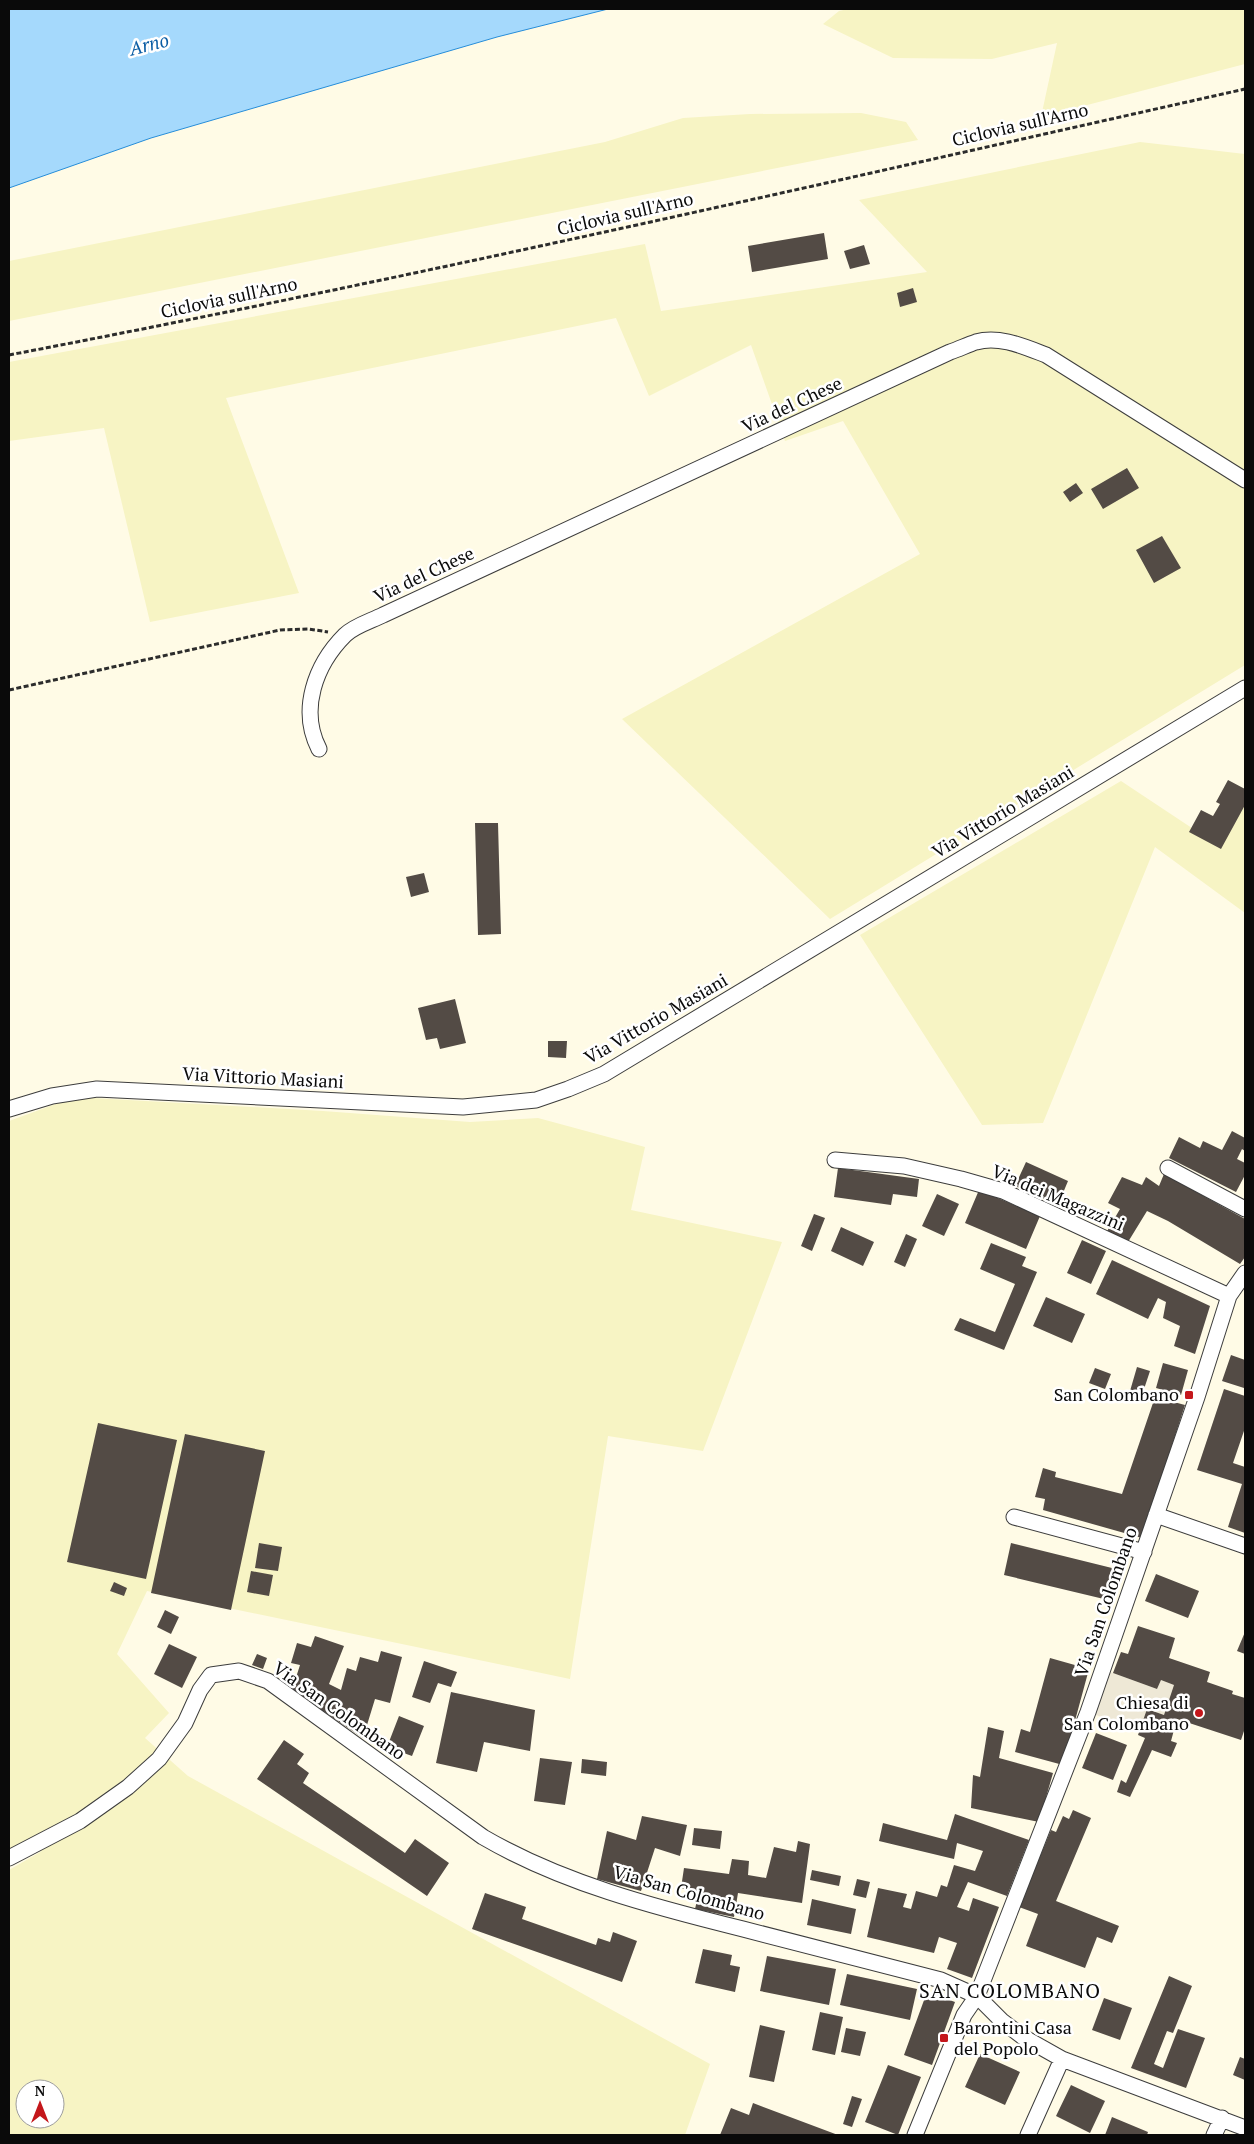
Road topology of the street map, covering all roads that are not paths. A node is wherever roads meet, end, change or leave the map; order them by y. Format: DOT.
graph roads {
  1 [pos="1245,480"];
  2 [pos="1245,688"];
  3 [pos="319,749"];
  4 [pos="9,1109"];
  5 [pos="834,1160"];
  6 [pos="1168,1168"];
  7 [pos="1245,1209"];
  8 [pos="1243,1280"];
  9 [pos="1229,1296"];
  10 [pos="1156,1515"];
  11 [pos="1014,1517"];
  12 [pos="1245,1546"];
  13 [pos="1144,1552"];
  14 [pos="9,1858"];
  15 [pos="977,1996"];
  16 [pos="1062,2058"];
  17 [pos="1222,2118"];
  18 [pos="1245,2128"];
  19 [pos="915,2135"];
  20 [pos="1028,2135"];
  21 [pos="1214,2135"];
  1 -- 3 [label="street, Via del Chese"];
  2 -- 4 [label="street, Via Vittorio Masiani"];
  5 -- 9 [label="street, Via dei Magazzini"];
  6 -- 7 [label="street"];
  8 -- 9 [label="street, Via San Colombano"];
  9 -- 10 [label="street, Via San Colombano"];
  10 -- 12 [label="street, Via San Colombano"];
  10 -- 13 [label="street, Via San Colombano"];
  11 -- 13 [label="street"];
  13 -- 15 [label="street, Via San Colombano"];
  14 -- 15 [label="street, Via San Colombano"];
  15 -- 16 [label="street"];
  15 -- 19 [label="street"];
  16 -- 17 [label="street"];
  16 -- 20 [label="street"];
  17 -- 18 [label="street"];
  17 -- 21 [label="street"];
}
